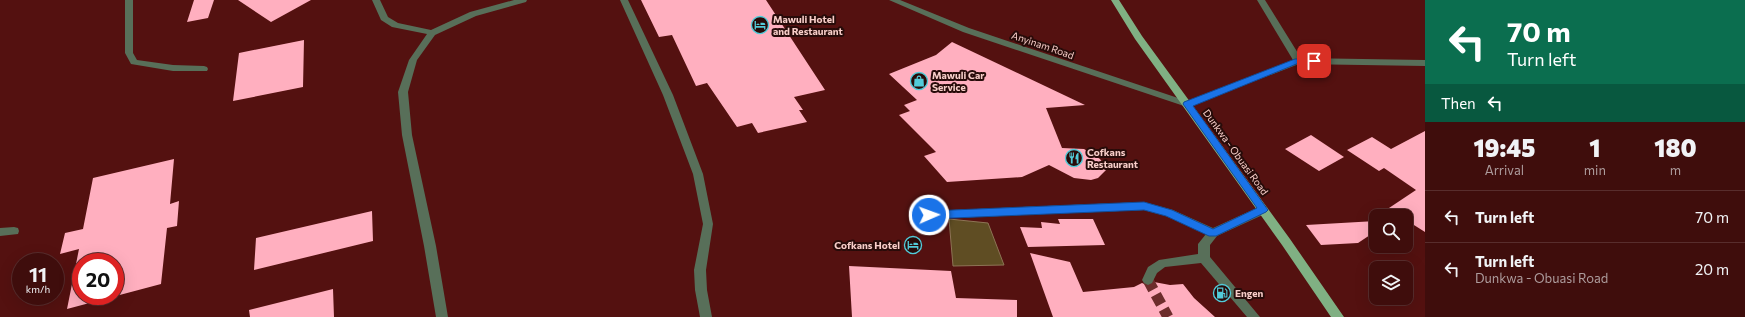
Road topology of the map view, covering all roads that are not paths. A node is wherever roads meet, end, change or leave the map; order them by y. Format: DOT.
graph roads {
  1 [pos="129,0"];
  2 [pos="376,0"];
  3 [pos="523,0"];
  4 [pos="624,0"];
  5 [pos="893,0"];
  6 [pos="1115,0"];
  7 [pos="1261,0"];
  8 [pos="432,33"];
  9 [pos="1298,61"];
  10 [pos="1425,64"];
  11 [pos="204,69"];
  12 [pos="1187,104"];
  13 [pos="1263,210"];
  14 [pos="929,215"];
  15 [pos="14,231"];
  16 [pos="0,232"];
  17 [pos="1213,233"];
  18 [pos="1204,258"];
  19 [pos="1148,280"];
  20 [pos="442,317"];
  21 [pos="706,317"];
  22 [pos="1254,317"];
  23 [pos="1338,317"];
  1 -- 11 [label="street"];
  2 -- 8 [label="street"];
  3 -- 8 [label="street"];
  4 -- 21 [label="street"];
  5 -- 12 [label="street, Anyinam Road"];
  6 -- 12 [label="main road, Dunkwa - Obuasi Road"];
  7 -- 9 [label="street"];
  8 -- 20 [label="street"];
  9 -- 10 [label="street"];
  9 -- 12 [label="street"];
  12 -- 13 [label="main road, Dunkwa - Obuasi Road"];
  13 -- 17 [label="street"];
  13 -- 23 [label="main road, Dunkwa - Obuasi Road"];
  14 -- 17 [label="street"];
  15 -- 16 [label="street"];
  17 -- 18 [label="street"];
  18 -- 19 [label="street"];
  18 -- 22 [label="street"];
}
